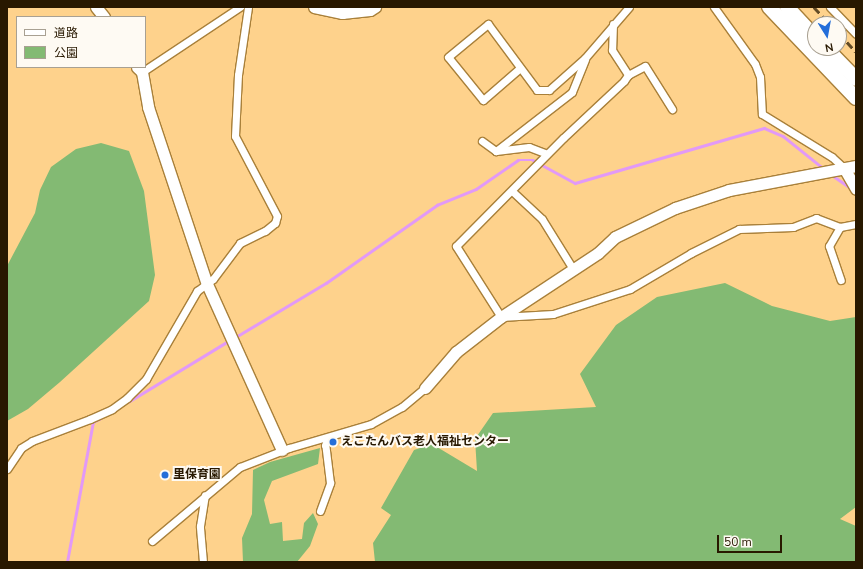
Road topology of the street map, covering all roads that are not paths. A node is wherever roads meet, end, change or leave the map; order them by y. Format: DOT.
graph roads {
  1 [pos="96,7"];
  2 [pos="240,7"];
  3 [pos="248,7"];
  4 [pos="314,7"];
  5 [pos="375,7"];
  6 [pos="629,7"];
  7 [pos="714,7"];
  8 [pos="769,7"];
  9 [pos="786,7"];
  10 [pos="830,7"];
  11 [pos="103,16"];
  12 [pos="613,24"];
  13 [pos="807,29"];
  14 [pos="856,34"];
  15 [pos="834,56"];
  16 [pos="585,58"];
  17 [pos="146,66"];
  18 [pos="520,68"];
  19 [pos="140,70"];
  20 [pos="628,75"];
  21 [pos="856,79"];
  22 [pos="856,98"];
  23 [pos="672,109"];
  24 [pos="482,141"];
  25 [pos="496,151"];
  26 [pos="547,154"];
  27 [pos="856,166"];
  28 [pos="839,170"];
  29 [pos="855,188"];
  30 [pos="512,191"];
  31 [pos="856,224"];
  32 [pos="840,227"];
  33 [pos="573,269"];
  34 [pos="841,280"];
  35 [pos="207,284"];
  36 [pos="501,317"];
  37 [pos="425,388"];
  38 [pos="328,438"];
  39 [pos="282,450"];
  40 [pos="7,469"];
  41 [pos="205,494"];
  42 [pos="320,511"];
  43 [pos="152,541"];
  44 [pos="203,562"];
  1 -- 11 [label="street"];
  2 -- 17 [label="street"];
  3 -- 35 [label="street"];
  4 -- 5 [label="street"];
  6 -- 12 [label="street"];
  7 -- 28 [label="street"];
  8 -- 22 [label="highway"];
  9 -- 13 [label="highway"];
  10 -- 14 [label="street"];
  12 -- 16 [label="street"];
  12 -- 20 [label="street"];
  15 -- 21 [label="highway"];
  16 -- 18 [label="street"];
  16 -- 25 [label="street"];
  18 -- 18 [label="street"];
  19 -- 35 [label="street"];
  20 -- 23 [label="street"];
  20 -- 26 [label="street"];
  24 -- 25 [label="street"];
  25 -- 26 [label="street"];
  26 -- 30 [label="street"];
  27 -- 28 [label="street"];
  28 -- 29 [label="street"];
  28 -- 33 [label="street"];
  30 -- 33 [label="street"];
  30 -- 36 [label="street"];
  31 -- 32 [label="street"];
  32 -- 34 [label="street"];
  32 -- 36 [label="street"];
  33 -- 36 [label="street"];
  35 -- 39 [label="street"];
  35 -- 40 [label="street"];
  36 -- 37 [label="street"];
  37 -- 38 [label="street"];
  38 -- 39 [label="street"];
  38 -- 42 [label="street"];
  39 -- 41 [label="street"];
  41 -- 43 [label="street"];
  41 -- 44 [label="street"];
}
